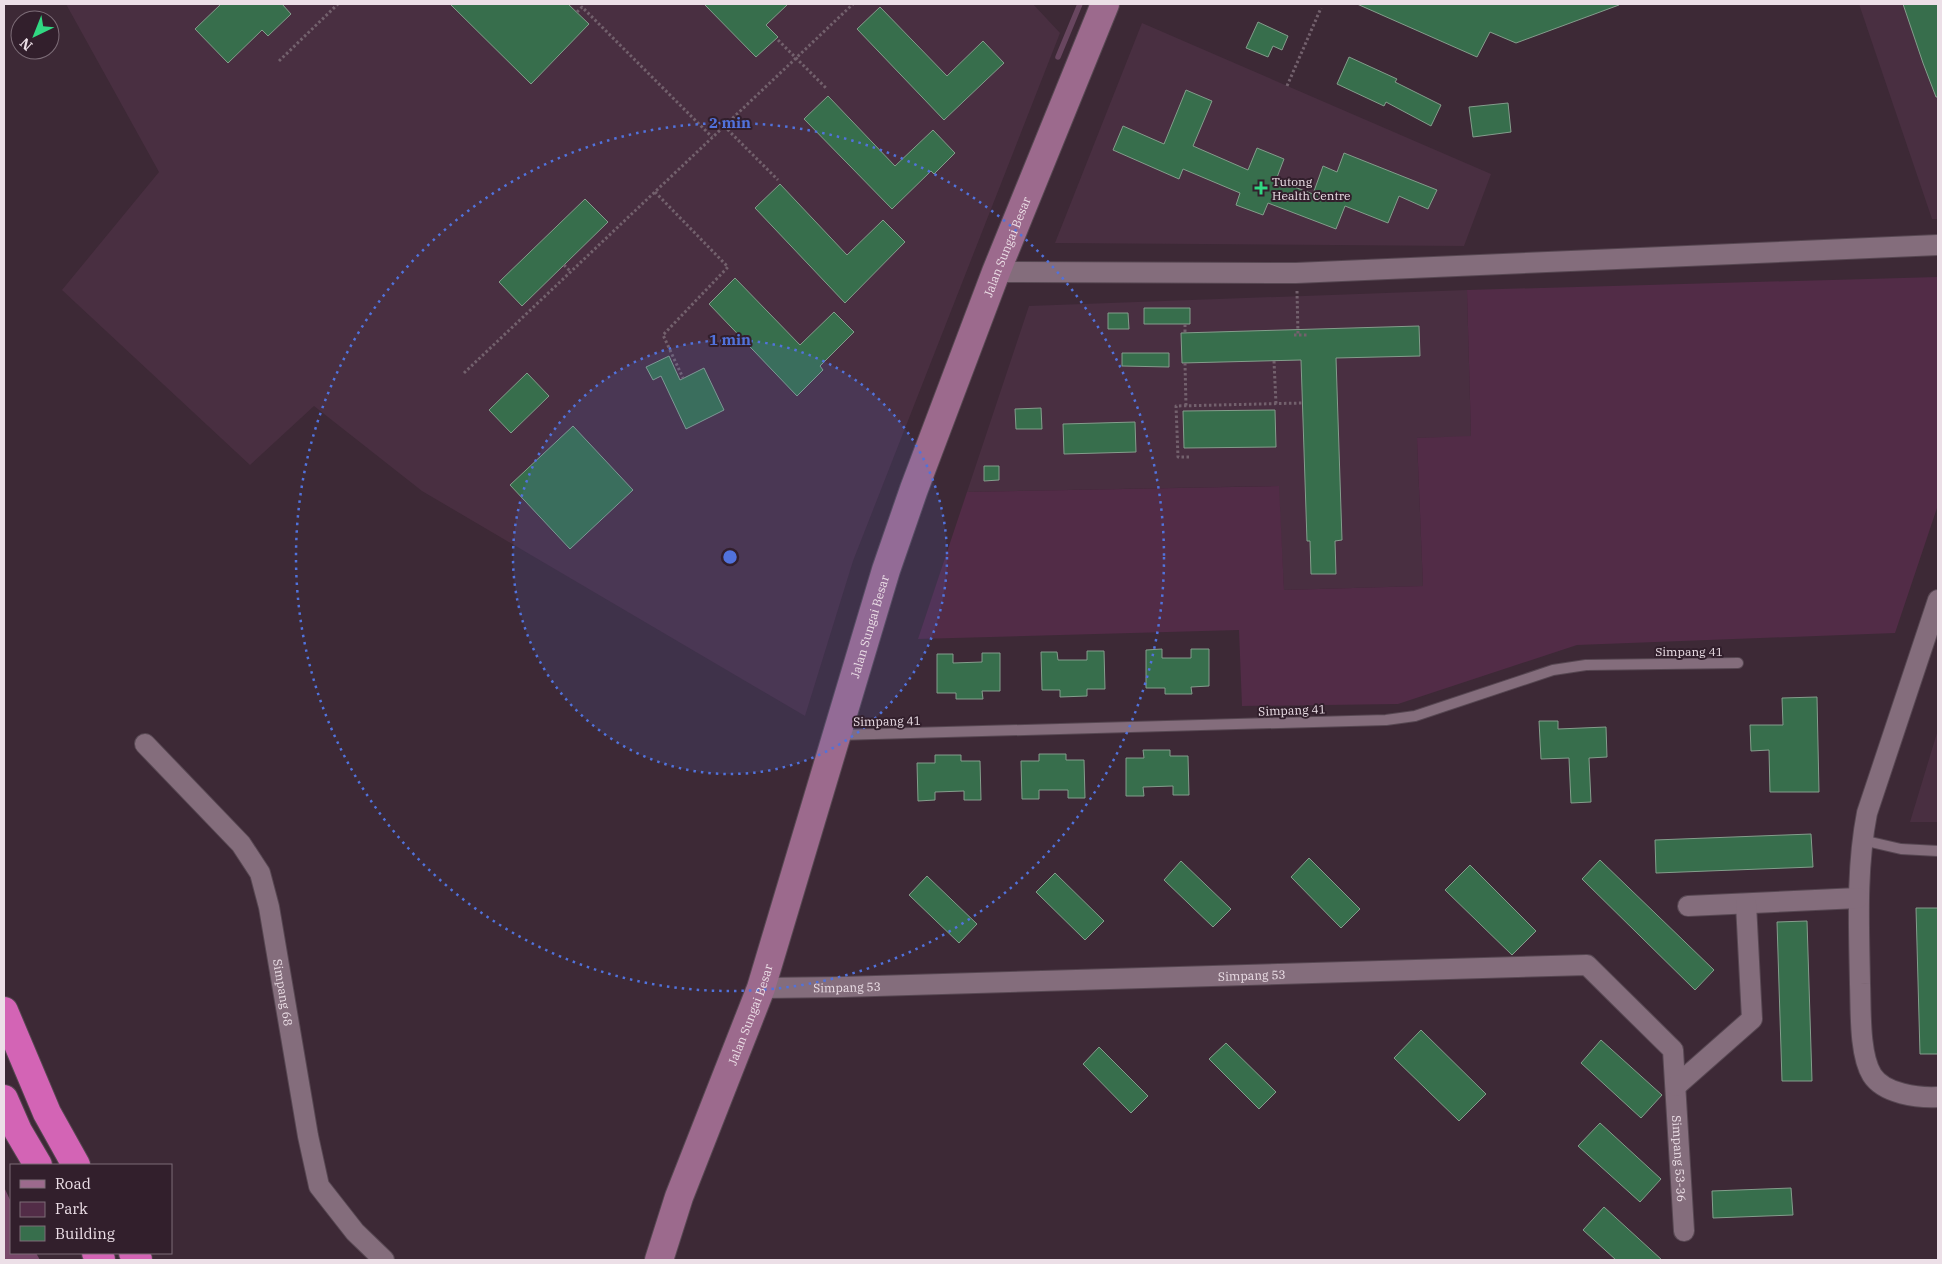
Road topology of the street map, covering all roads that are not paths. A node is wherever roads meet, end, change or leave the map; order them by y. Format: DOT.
graph roads {
  1 [pos="1105,4"];
  2 [pos="1938,245"];
  3 [pos="996,272"];
  4 [pos="1938,600"];
  5 [pos="1738,663"];
  6 [pos="838,735"];
  7 [pos="145,744"];
  8 [pos="1862,840"];
  9 [pos="1938,851"];
  10 [pos="1858,898"];
  11 [pos="1746,904"];
  12 [pos="1688,906"];
  13 [pos="761,988"];
  14 [pos="4,1011"];
  15 [pos="1676,1086"];
  16 [pos="1938,1097"];
  17 [pos="4,1099"];
  18 [pos="37,1164"];
  19 [pos="75,1164"];
  20 [pos="1684,1232"];
  21 [pos="384,1260"];
  22 [pos="659,1260"];
  1 -- 3 [label="street, Jalan Sungai Besar"];
  2 -- 3 [label="street"];
  3 -- 6 [label="street, Jalan Sungai Besar"];
  4 -- 8 [label="street"];
  5 -- 6 [label="lane, Simpang 41"];
  6 -- 13 [label="street, Jalan Sungai Besar"];
  7 -- 21 [label="street, Simpang 68"];
  8 -- 9 [label="lane"];
  8 -- 10 [label="street"];
  10 -- 11 [label="street"];
  10 -- 16 [label="street"];
  11 -- 12 [label="street"];
  11 -- 15 [label="street"];
  13 -- 15 [label="street, Simpang 53"];
  13 -- 22 [label="street, Jalan Sungai Besar"];
  14 -- 19 [label="highway"];
  15 -- 20 [label="street, Simpang 53-36"];
  17 -- 18 [label="highway"];
}
